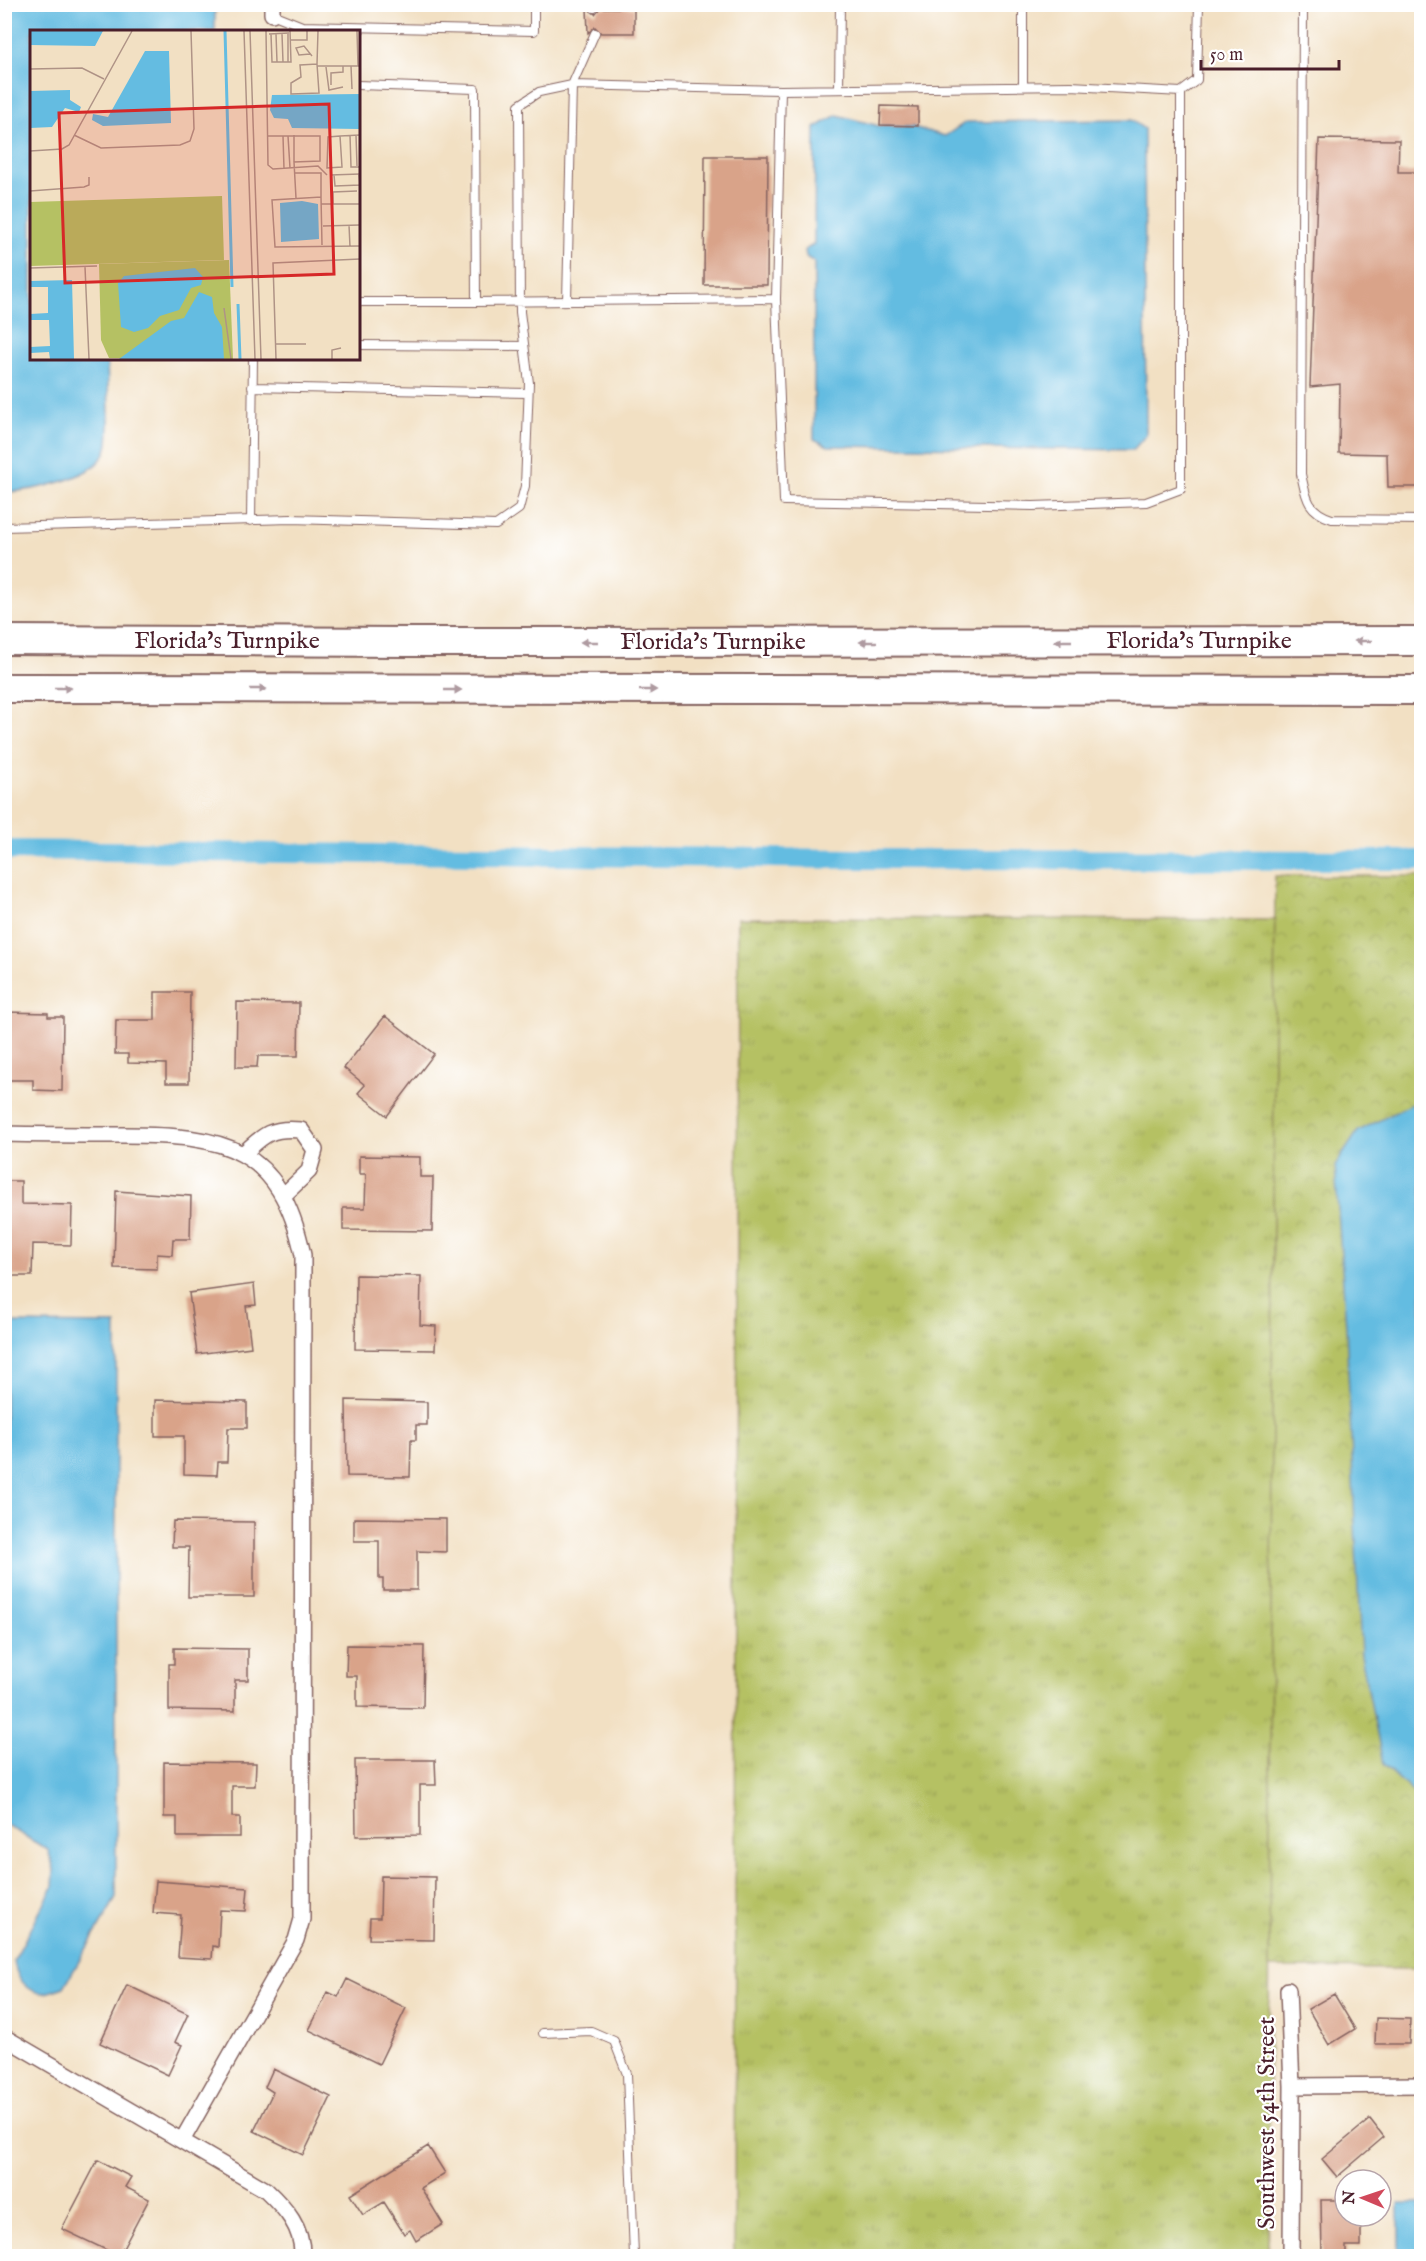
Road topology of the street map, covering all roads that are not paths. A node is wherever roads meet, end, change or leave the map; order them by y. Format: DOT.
graph roads {
  1 [pos="534,4"];
  2 [pos="840,4"];
  3 [pos="1023,4"];
  4 [pos="1199,4"];
  5 [pos="1303,4"];
  6 [pos="272,9"];
  7 [pos="595,33"];
  8 [pos="360,85"];
  9 [pos="572,85"];
  10 [pos="1023,86"];
  11 [pos="839,89"];
  12 [pos="781,90"];
  13 [pos="1181,92"];
  14 [pos="776,299"];
  15 [pos="567,301"];
  16 [pos="360,302"];
  17 [pos="476,302"];
  18 [pos="520,302"];
  19 [pos="360,345"];
  20 [pos="524,346"];
  21 [pos="253,360"];
  22 [pos="252,387"];
  23 [pos="528,393"];
  24 [pos="1422,520"];
  25 [pos="251,521"];
  26 [pos="4,527"];
  27 [pos="4,640"];
  28 [pos="1422,641"];
  29 [pos="4,688"];
  30 [pos="1422,690"];
  31 [pos="4,1134"];
  32 [pos="243,1154"];
  33 [pos="284,1195"];
  34 [pos="1288,1990"];
  35 [pos="543,2033"];
  36 [pos="4,2037"];
  37 [pos="1422,2085"];
  38 [pos="1292,2086"];
  39 [pos="183,2139"];
  40 [pos="302,2256"];
  41 [pos="634,2256"];
  42 [pos="1291,2256"];
  1 -- 6 [label="lane"];
  2 -- 11 [label="lane"];
  3 -- 10 [label="lane"];
  4 -- 13 [label="lane"];
  5 -- 24 [label="lane"];
  7 -- 9 [label="lane"];
  8 -- 17 [label="lane"];
  9 -- 12 [label="lane"];
  9 -- 15 [label="lane"];
  9 -- 18 [label="lane"];
  10 -- 11 [label="lane"];
  10 -- 13 [label="lane"];
  11 -- 12 [label="lane"];
  12 -- 14 [label="lane"];
  13 -- 14 [label="lane"];
  14 -- 15 [label="lane"];
  15 -- 18 [label="lane"];
  16 -- 17 [label="lane"];
  17 -- 18 [label="lane"];
  18 -- 20 [label="lane"];
  19 -- 20 [label="lane"];
  20 -- 23 [label="lane"];
  21 -- 22 [label="lane"];
  22 -- 23 [label="lane"];
  22 -- 25 [label="lane"];
  23 -- 25 [label="lane"];
  25 -- 26 [label="lane"];
  28 -- 27 [label="highway, Florida's Turnpike, one-way"];
  29 -- 30 [label="highway, Florida's Turnpike, one-way"];
  31 -- 32 [label="street"];
  32 -- 33 [label="street"];
  32 -- 33 [label="street"];
  33 -- 39 [label="street"];
  34 -- 38 [label="street, Southwest 54th Street"];
  35 -- 41 [label="lane"];
  36 -- 39 [label="street"];
  37 -- 38 [label="street"];
  38 -- 42 [label="street, Southwest 54th Street"];
  39 -- 40 [label="street"];
}
